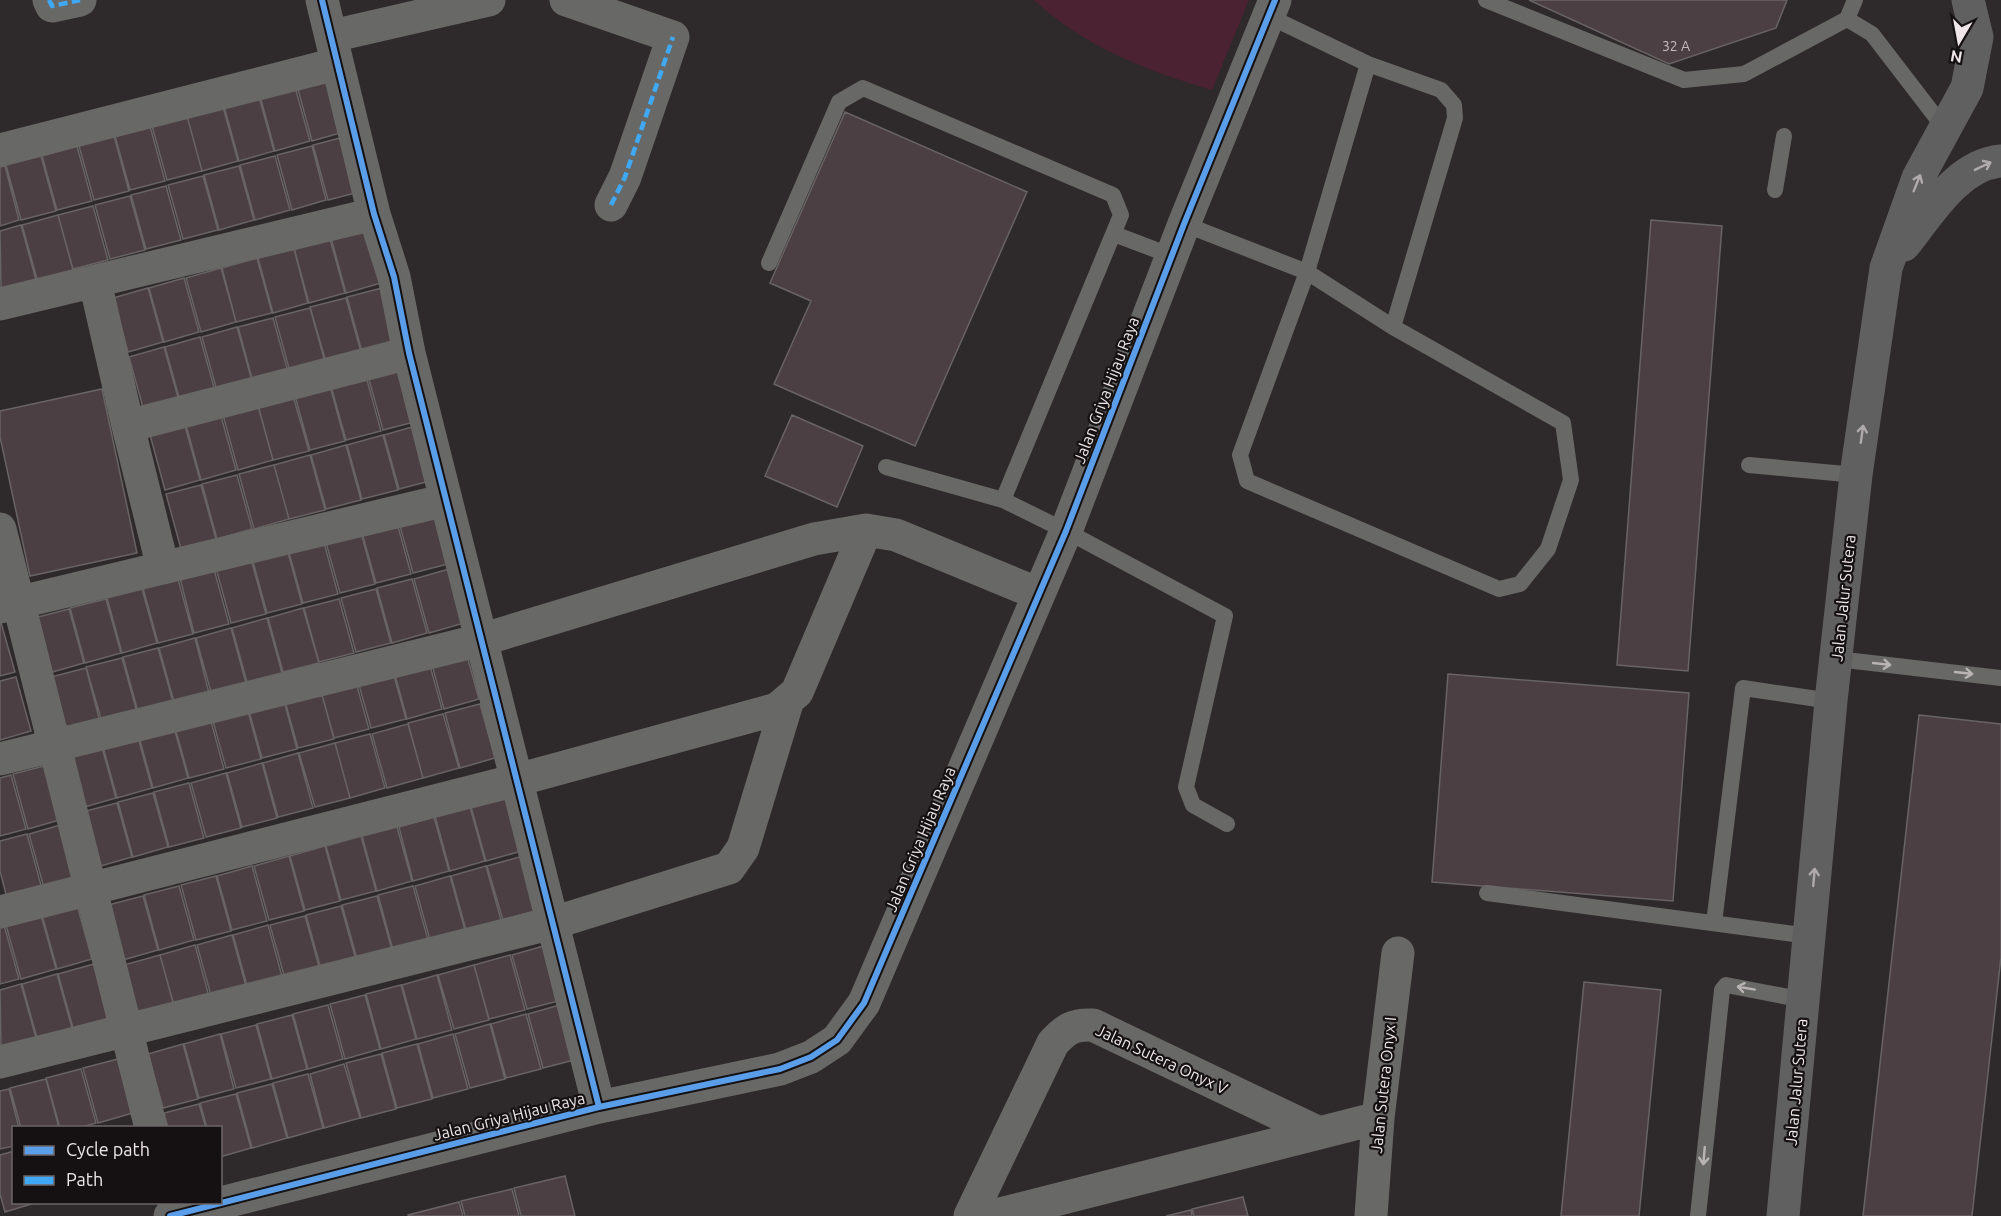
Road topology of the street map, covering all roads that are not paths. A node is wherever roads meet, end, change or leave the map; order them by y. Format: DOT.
graph roads {
  1 [pos="49,0"];
  2 [pos="80,0"];
  3 [pos="322,0"];
  4 [pos="489,0"];
  5 [pos="567,0"];
  6 [pos="1486,0"];
  7 [pos="1855,0"];
  8 [pos="1968,0"];
  9 [pos="1272,8"];
  10 [pos="1847,19"];
  11 [pos="334,50"];
  12 [pos="1368,64"];
  13 [pos="1946,129"];
  14 [pos="1784,136"];
  15 [pos="0,150"];
  16 [pos="2001,161"];
  17 [pos="1775,190"];
  18 [pos="611,206"];
  19 [pos="374,213"];
  20 [pos="1184,224"];
  21 [pos="1114,234"];
  22 [pos="1172,256"];
  23 [pos="769,263"];
  24 [pos="1886,268"];
  25 [pos="1307,272"];
  26 [pos="95,282"];
  27 [pos="0,304"];
  28 [pos="1393,327"];
  29 [pos="409,353"];
  30 [pos="128,426"];
  31 [pos="1749,465"];
  32 [pos="886,467"];
  33 [pos="1856,476"];
  34 [pos="446,500"];
  35 [pos="1003,500"];
  36 [pos="0,528"];
  37 [pos="866,530"];
  38 [pos="1066,531"];
  39 [pos="163,568"];
  40 [pos="1039,594"];
  41 [pos="9,605"];
  42 [pos="481,640"];
  43 [pos="1837,659"];
  44 [pos="2001,678"];
  45 [pos="1831,701"];
  46 [pos="787,703"];
  47 [pos="55,745"];
  48 [pos="0,759"];
  49 [pos="516,780"];
  50 [pos="1227,824"];
  51 [pos="91,889"];
  52 [pos="1487,893"];
  53 [pos="0,912"];
  54 [pos="553,922"];
  55 [pos="1714,923"];
  56 [pos="1809,936"];
  57 [pos="1398,953"];
  58 [pos="1804,1000"];
  59 [pos="127,1029"];
  60 [pos="0,1062"];
  61 [pos="599,1107"];
  62 [pos="1378,1118"];
  63 [pos="151,1126"];
  64 [pos="1317,1132"];
  65 [pos="222,1203"];
  66 [pos="218,1204"];
  67 [pos="171,1216"];
  68 [pos="970,1216"];
  69 [pos="992,1216"];
  70 [pos="1371,1216"];
  71 [pos="1698,1216"];
  72 [pos="1783,1216"];
  1 -- 2 [label="street"];
  3 -- 11 [label="street"];
  4 -- 11 [label="street"];
  5 -- 18 [label="street"];
  6 -- 10 [label="lane"];
  7 -- 10 [label="lane"];
  8 -- 13 [label="main road, Jalan Jalur Sutera"];
  9 -- 12 [label="lane"];
  9 -- 20 [label="street, Jalan Griya Hijau Raya"];
  10 -- 13 [label="lane"];
  11 -- 15 [label="street"];
  11 -- 19 [label="street"];
  12 -- 25 [label="lane"];
  12 -- 28 [label="lane"];
  24 -- 13 [label="main road, Jalan Jalur Sutera, one-way"];
  14 -- 17 [label="lane"];
  24 -- 16 [label="main road, one-way"];
  19 -- 26 [label="street"];
  19 -- 29 [label="street"];
  20 -- 22 [label="street, Jalan Griya Hijau Raya"];
  20 -- 25 [label="lane"];
  21 -- 22 [label="lane"];
  21 -- 23 [label="lane"];
  21 -- 35 [label="lane"];
  22 -- 38 [label="street, Jalan Griya Hijau Raya"];
  33 -- 24 [label="main road, Jalan Jalur Sutera, one-way"];
  25 -- 28 [label="lane"];
  25 -- 28 [label="lane"];
  26 -- 27 [label="street"];
  26 -- 30 [label="street"];
  29 -- 30 [label="street"];
  29 -- 34 [label="street"];
  30 -- 39 [label="street"];
  31 -- 33 [label="lane"];
  32 -- 35 [label="lane"];
  33 -- 43 [label="main road, Jalan Jalur Sutera"];
  34 -- 39 [label="street"];
  34 -- 42 [label="street"];
  35 -- 38 [label="lane"];
  36 -- 41 [label="street"];
  37 -- 40 [label="street"];
  37 -- 42 [label="street"];
  37 -- 46 [label="street"];
  38 -- 40 [label="street, Jalan Griya Hijau Raya"];
  38 -- 50 [label="lane"];
  39 -- 41 [label="street"];
  40 -- 61 [label="street, Jalan Griya Hijau Raya"];
  41 -- 47 [label="street"];
  42 -- 47 [label="street"];
  42 -- 49 [label="street"];
  43 -- 44 [label="lane, one-way"];
  43 -- 45 [label="main road, Jalan Jalur Sutera"];
  45 -- 55 [label="lane"];
  56 -- 45 [label="main road, Jalan Jalur Sutera, one-way"];
  46 -- 49 [label="street"];
  46 -- 54 [label="street"];
  47 -- 48 [label="street"];
  47 -- 51 [label="street"];
  49 -- 51 [label="street"];
  49 -- 54 [label="street"];
  51 -- 53 [label="street"];
  51 -- 59 [label="street"];
  52 -- 55 [label="lane"];
  54 -- 59 [label="street"];
  54 -- 61 [label="street"];
  55 -- 56 [label="lane"];
  56 -- 58 [label="main road, Jalan Jalur Sutera"];
  57 -- 62 [label="street, Jalan Sutera Onyx I"];
  58 -- 71 [label="lane, one-way"];
  58 -- 72 [label="main road, Jalan Jalur Sutera"];
  59 -- 60 [label="street"];
  59 -- 63 [label="street"];
  61 -- 65 [label="street, Jalan Griya Hijau Raya"];
  62 -- 64 [label="street"];
  62 -- 70 [label="street, Jalan Sutera Onyx I"];
  64 -- 68 [label="street, Jalan Sutera Onyx V"];
  64 -- 69 [label="street"];
  66 -- 67 [label="street, Jalan Griya Hijau Raya"];
}
